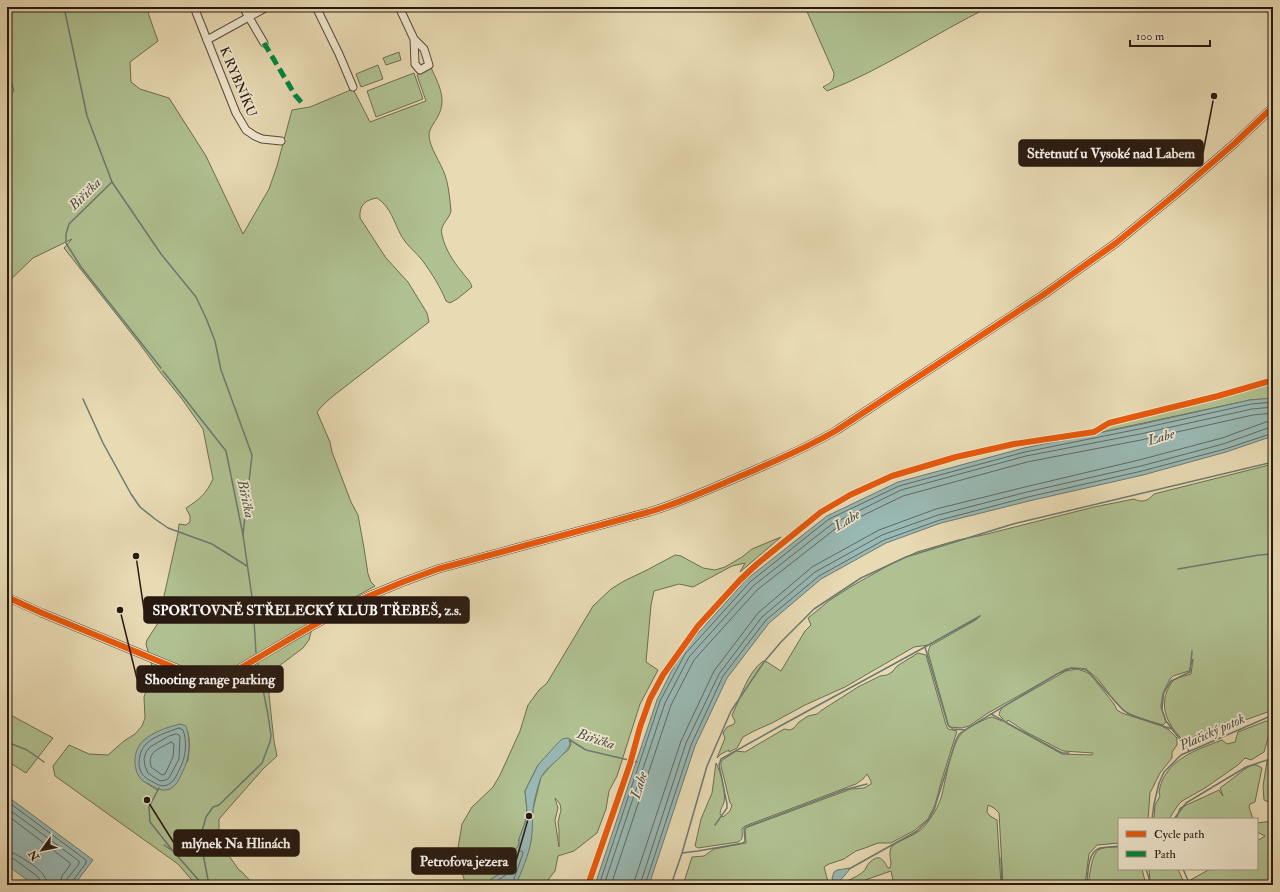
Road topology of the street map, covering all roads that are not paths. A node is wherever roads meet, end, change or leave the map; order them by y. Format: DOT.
graph roads {
  1 [pos="194,7"];
  2 [pos="243,7"];
  3 [pos="267,7"];
  4 [pos="316,7"];
  5 [pos="399,7"];
  6 [pos="248,16"];
  7 [pos="414,39"];
  8 [pos="207,40"];
  9 [pos="264,43"];
  10 [pos="353,87"];
  11 [pos="1273,107"];
  12 [pos="282,141"];
  13 [pos="7,597"];
  1 -- 8 [label="street, K RYBNÍKU"];
  2 -- 6 [label="street"];
  3 -- 6 [label="street"];
  4 -- 10 [label="street"];
  5 -- 7 [label="street"];
  6 -- 8 [label="street"];
  6 -- 9 [label="street"];
  8 -- 12 [label="street, K RYBNÍKU"];
  11 -- 13 [label="street"];
}
